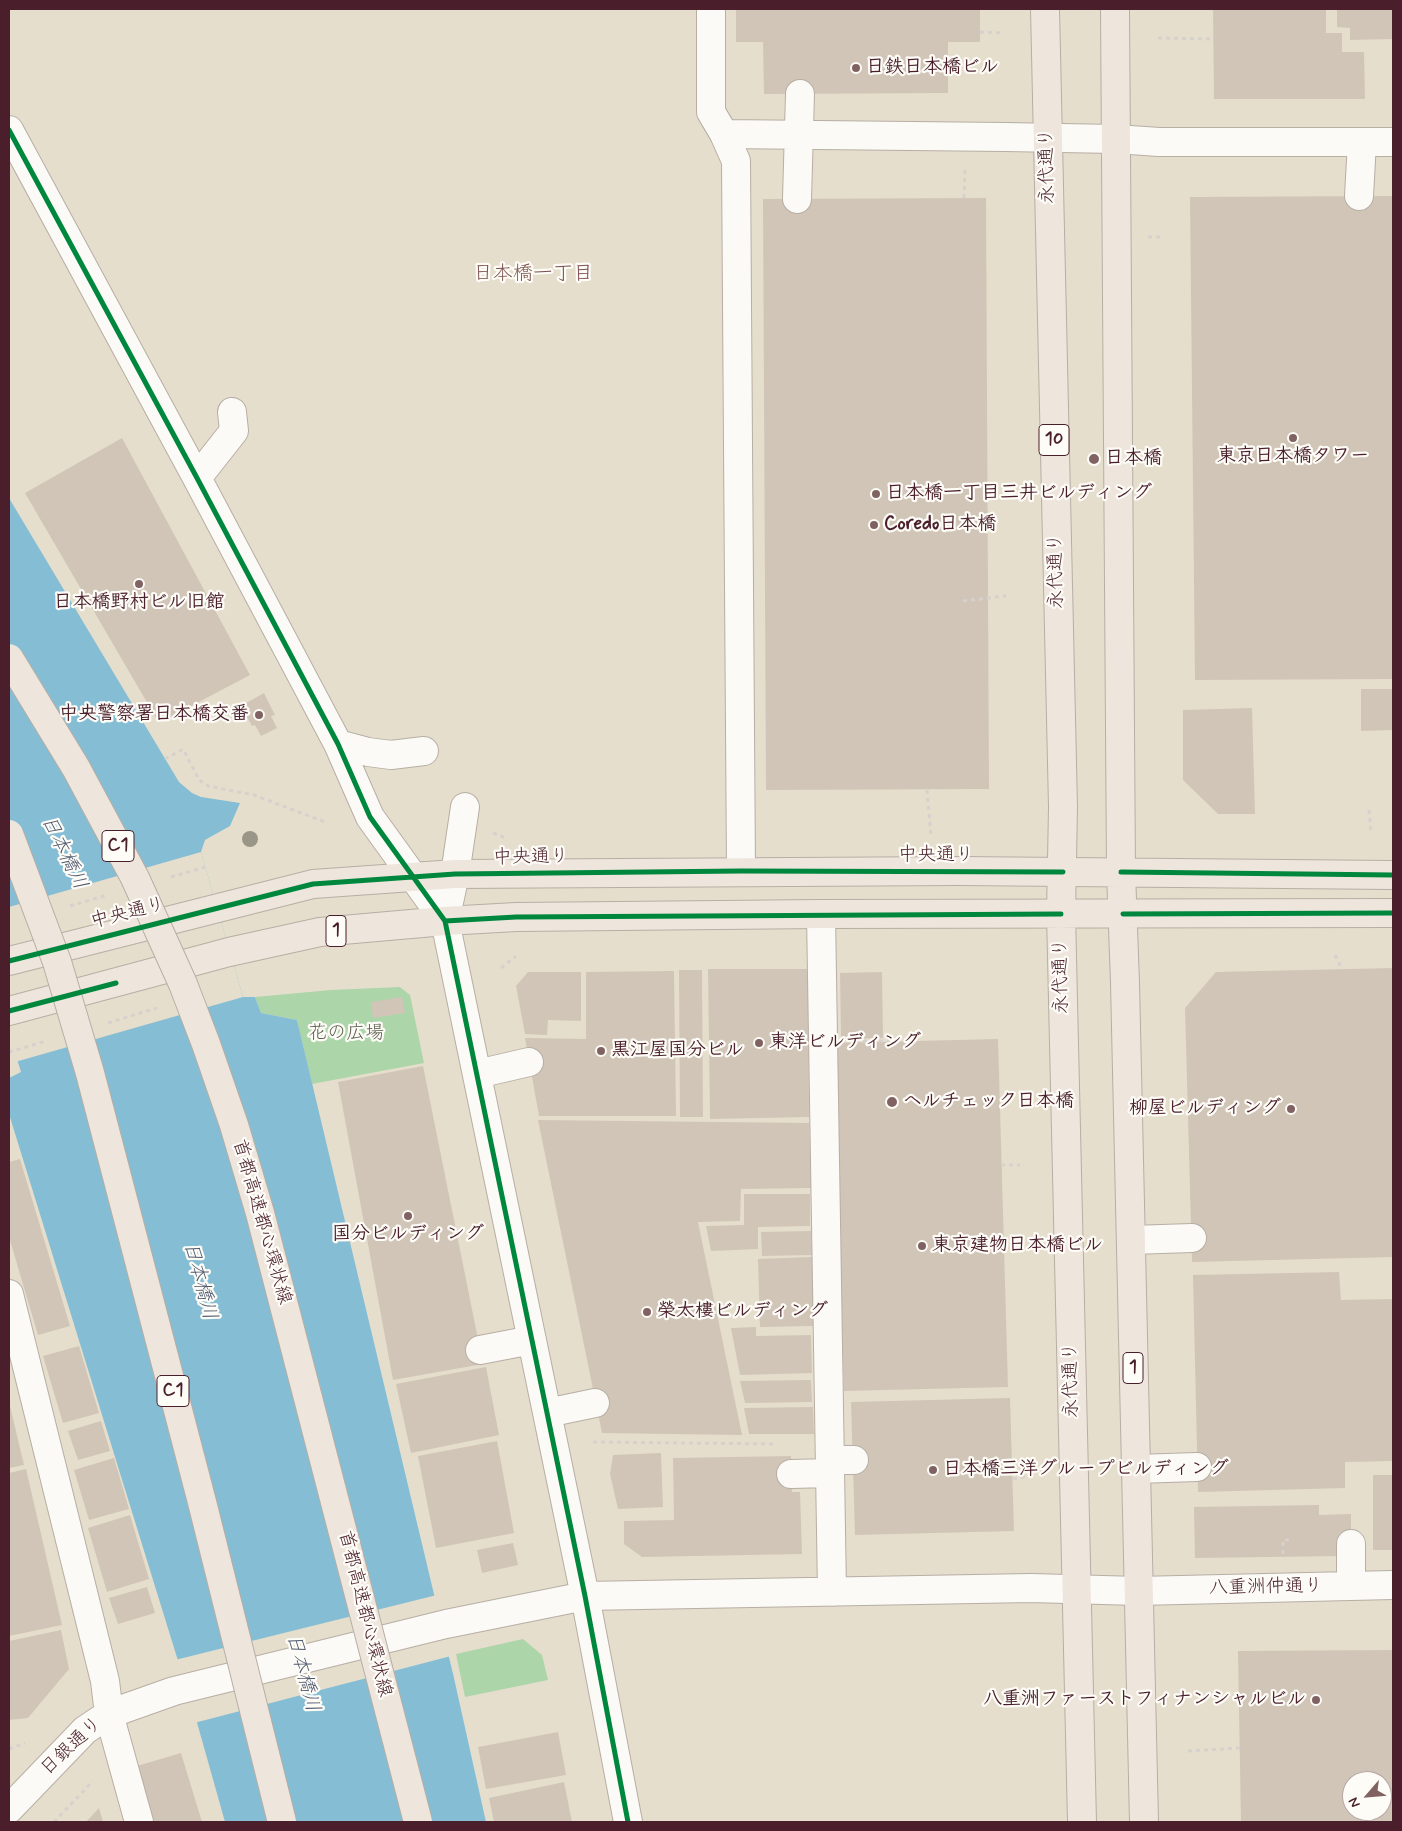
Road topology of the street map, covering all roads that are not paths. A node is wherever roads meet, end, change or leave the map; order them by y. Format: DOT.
graph roads {
  1 [pos="710,9"];
  2 [pos="1045,9"];
  3 [pos="1115,9"];
  4 [pos="800,94"];
  5 [pos="9,130"];
  6 [pos="724,134"];
  7 [pos="798,135"];
  8 [pos="1047,138"];
  9 [pos="1116,139"];
  10 [pos="1362,142"];
  11 [pos="1393,142"];
  12 [pos="1360,196"];
  13 [pos="797,199"];
  14 [pos="232,412"];
  15 [pos="197,478"];
  16 [pos="9,658"];
  17 [pos="338,744"];
  18 [pos="424,751"];
  19 [pos="465,807"];
  20 [pos="9,834"];
  21 [pos="741,871"];
  22 [pos="1063,872"];
  23 [pos="1121,872"];
  24 [pos="455,874"];
  25 [pos="1393,875"];
  26 [pos="415,876"];
  27 [pos="1393,913"];
  28 [pos="820,914"];
  29 [pos="1061,914"];
  30 [pos="1124,914"];
  31 [pos="445,920"];
  32 [pos="9,961"];
  33 [pos="9,1011"];
  34 [pos="529,1062"];
  35 [pos="477,1074"];
  36 [pos="1192,1238"];
  37 [pos="1130,1240"];
  38 [pos="9,1294"];
  39 [pos="532,1340"];
  40 [pos="480,1350"];
  41 [pos="595,1403"];
  42 [pos="547,1413"];
  43 [pos="838,1465"];
  44 [pos="1197,1467"];
  45 [pos="1136,1469"];
  46 [pos="791,1474"];
  47 [pos="1351,1544"];
  48 [pos="1352,1586"];
  49 [pos="1393,1586"];
  50 [pos="1078,1589"];
  51 [pos="1138,1591"];
  52 [pos="832,1592"];
  53 [pos="585,1596"];
  54 [pos="109,1714"];
  55 [pos="9,1809"];
  56 [pos="139,1822"];
  57 [pos="282,1822"];
  58 [pos="418,1822"];
  59 [pos="628,1822"];
  60 [pos="1082,1822"];
  61 [pos="1144,1822"];
  1 -- 6 [label="street"];
  2 -- 8 [label="main road, 永代通り / 10"];
  3 -- 9 [label="main road"];
  4 -- 7 [label="street"];
  5 -- 15 [label="street"];
  6 -- 7 [label="street"];
  6 -- 21 [label="street"];
  7 -- 8 [label="street"];
  7 -- 13 [label="street"];
  8 -- 9 [label="street"];
  8 -- 22 [label="main road, 永代通り / 10"];
  9 -- 10 [label="street"];
  9 -- 23 [label="main road"];
  10 -- 11 [label="street"];
  10 -- 12 [label="street"];
  14 -- 15 [label="street"];
  15 -- 17 [label="street"];
  16 -- 58 [label="main road, 首都高速都心環状線 / C1, bridge"];
  17 -- 18 [label="street"];
  17 -- 26 [label="street"];
  19 -- 24 [label="street"];
  20 -- 57 [label="main road, C1, bridge"];
  21 -- 22 [label="main road, 中央通り"];
  21 -- 24 [label="main road, 中央通り"];
  22 -- 23 [label="main road, 中央通り"];
  22 -- 29 [label="main road, 永代通り / 10"];
  23 -- 25 [label="main road, 中央通り"];
  23 -- 30 [label="main road, 1"];
  24 -- 26 [label="main road, 中央通り"];
  24 -- 31 [label="street"];
  26 -- 31 [label="street"];
  26 -- 32 [label="main road, 中央通り"];
  27 -- 30 [label="main road"];
  28 -- 29 [label="main road, 1"];
  28 -- 31 [label="main road, 1"];
  28 -- 43 [label="street"];
  29 -- 30 [label="main road"];
  29 -- 50 [label="main road, 永代通り"];
  30 -- 37 [label="main road, 1"];
  31 -- 33 [label="main road, 1"];
  31 -- 35 [label="street"];
  34 -- 35 [label="street"];
  35 -- 39 [label="street"];
  36 -- 37 [label="street"];
  37 -- 45 [label="main road, 1"];
  38 -- 54 [label="street"];
  39 -- 40 [label="street"];
  39 -- 42 [label="street"];
  41 -- 42 [label="street"];
  42 -- 53 [label="street"];
  43 -- 46 [label="street"];
  43 -- 52 [label="street"];
  44 -- 45 [label="street"];
  45 -- 51 [label="main road, 1"];
  47 -- 48 [label="street"];
  48 -- 49 [label="street, 八重洲仲通り"];
  48 -- 51 [label="street, 八重洲仲通り"];
  50 -- 51 [label="street, 八重洲仲通り"];
  50 -- 52 [label="street, 八重洲仲通り"];
  50 -- 60 [label="main road, 永代通り"];
  51 -- 61 [label="main road, 1"];
  52 -- 53 [label="street, 八重洲仲通り"];
  53 -- 54 [label="street, 日銀通り, bridge"];
  53 -- 59 [label="street"];
  54 -- 55 [label="street, 日銀通り"];
  54 -- 56 [label="street"];
}
